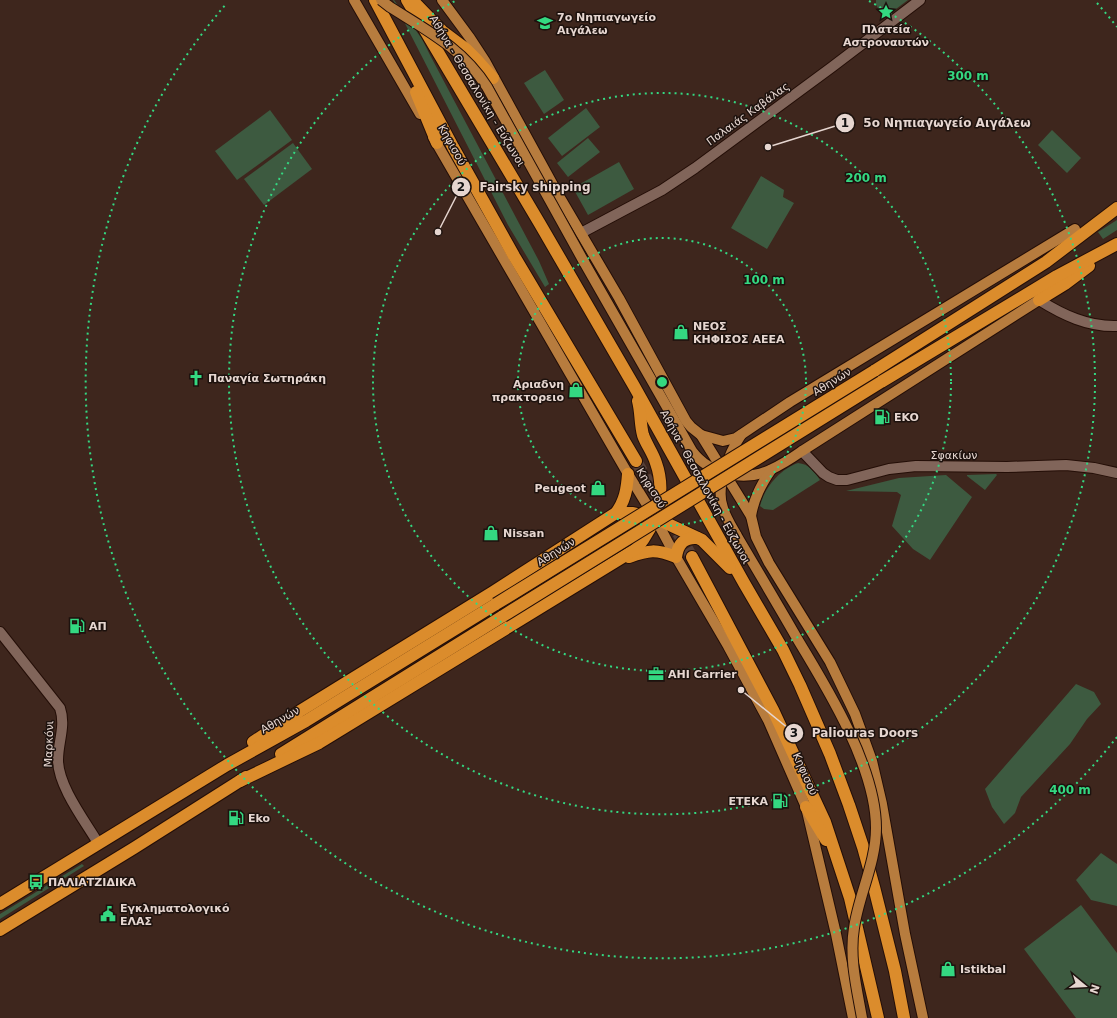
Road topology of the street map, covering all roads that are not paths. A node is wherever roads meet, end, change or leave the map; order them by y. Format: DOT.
graph roads {
  1 [pos="354,0"];
  2 [pos="375,0"];
  3 [pos="381,0"];
  4 [pos="408,0"];
  5 [pos="413,0"];
  6 [pos="442,0"];
  7 [pos="920,0"];
  8 [pos="388,24"];
  9 [pos="494,78"];
  10 [pos="437,143"];
  11 [pos="1114,210"];
  12 [pos="1075,229"];
  13 [pos="581,233"];
  14 [pos="1117,244"];
  15 [pos="1039,300"];
  16 [pos="1117,326"];
  17 [pos="634,386"];
  18 [pos="701,435"];
  19 [pos="741,435"];
  20 [pos="802,451"];
  21 [pos="636,461"];
  22 [pos="771,470"];
  23 [pos="724,473"];
  24 [pos="1117,473"];
  25 [pos="628,474"];
  26 [pos="616,513"];
  27 [pos="751,516"];
  28 [pos="655,518"];
  29 [pos="697,538"];
  30 [pos="676,557"];
  31 [pos="692,557"];
  32 [pos="622,559"];
  33 [pos="744,583"];
  34 [pos="0,632"];
  35 [pos="227,765"];
  36 [pos="240,781"];
  37 [pos="806,807"];
  38 [pos="98,843"];
  39 [pos="838,861"];
  40 [pos="0,904"];
  41 [pos="0,930"];
  42 [pos="853,1018"];
  43 [pos="862,1018"];
  44 [pos="878,1018"];
  45 [pos="904,1018"];
  46 [pos="923,1018"];
  1 -- 10 [label="main road, Κηφισού"];
  2 -- 8 [label="highway"];
  3 -- 23 [label="main road, bridge"];
  4 -- 17 [label="highway, Αθήνα - Θεσσαλονίκη - Εύζωνοι"];
  5 -- 9 [label="highway"];
  6 -- 9 [label="main road"];
  7 -- 13 [label="street, Παλαιάς Καβάλας"];
  8 -- 10 [label="highway"];
  8 -- 21 [label="highway"];
  9 -- 13 [label="main road"];
  10 -- 25 [label="main road, Κηφισού"];
  11 -- 12 [label="highway"];
  11 -- 35 [label="highway, Αθηνών, bridge"];
  12 -- 19 [label="main road, Αθηνών"];
  13 -- 18 [label="main road"];
  14 -- 15 [label="highway"];
  14 -- 36 [label="highway, bridge"];
  15 -- 16 [label="street"];
  15 -- 20 [label="main road"];
  17 -- 28 [label="highway"];
  17 -- 33 [label="highway, Αθήνα - Θεσσαλονίκη - Εύζωνοι"];
  18 -- 19 [label="main road"];
  18 -- 23 [label="main road"];
  19 -- 23 [label="main road"];
  20 -- 22 [label="main road"];
  20 -- 24 [label="street, Σφακίων"];
  22 -- 23 [label="main road"];
  22 -- 27 [label="main road"];
  23 -- 27 [label="main road"];
  23 -- 43 [label="main road, bridge"];
  25 -- 26 [label="highway"];
  25 -- 28 [label="main road, Κηφισού"];
  26 -- 28 [label="highway"];
  26 -- 35 [label="highway"];
  27 -- 46 [label="main road"];
  28 -- 29 [label="highway"];
  28 -- 30 [label="main road, Κηφισού"];
  28 -- 32 [label="highway"];
  29 -- 30 [label="highway"];
  29 -- 33 [label="highway"];
  30 -- 32 [label="highway"];
  30 -- 37 [label="main road, Κηφισού"];
  31 -- 39 [label="highway"];
  32 -- 36 [label="highway"];
  33 -- 45 [label="highway, Αθήνα - Θεσσαλονίκη - Εύζωνοι"];
  34 -- 38 [label="street, Μαρκόνι"];
  35 -- 38 [label="highway, Αθηνών"];
  36 -- 41 [label="highway"];
  37 -- 39 [label="highway"];
  37 -- 42 [label="main road, Κηφισού"];
  38 -- 40 [label="highway, Αθηνών"];
  39 -- 44 [label="highway"];
}
